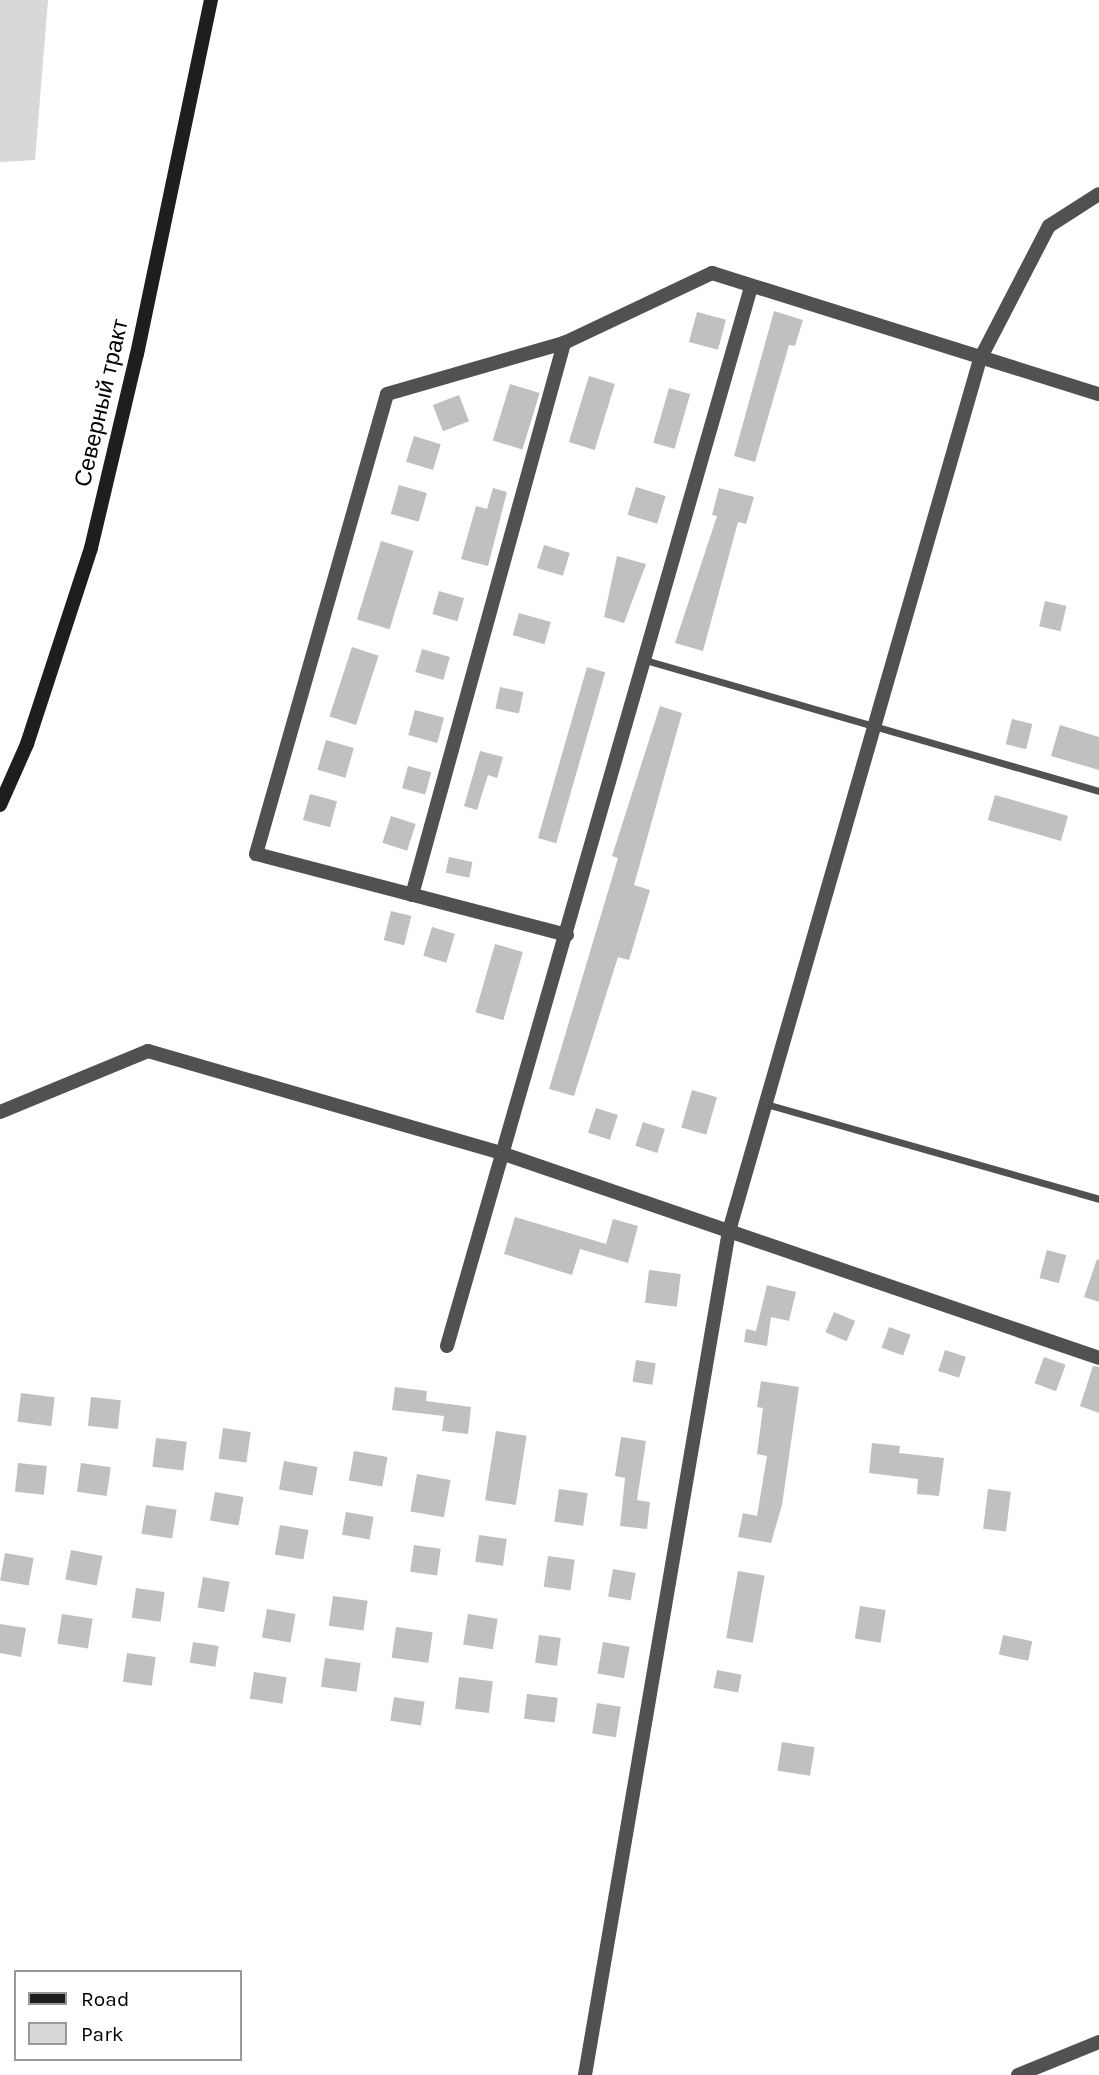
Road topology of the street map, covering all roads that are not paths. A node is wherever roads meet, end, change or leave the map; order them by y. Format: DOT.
graph roads {
  1 [pos="211,0"];
  2 [pos="1099,194"];
  3 [pos="751,287"];
  4 [pos="564,343"];
  5 [pos="980,359"];
  6 [pos="1099,394"];
  7 [pos="645,660"];
  8 [pos="874,726"];
  9 [pos="1099,791"];
  10 [pos="0,805"];
  11 [pos="412,895"];
  12 [pos="567,935"];
  13 [pos="766,1104"];
  14 [pos="0,1112"];
  15 [pos="505,1154"];
  16 [pos="1099,1199"];
  17 [pos="729,1231"];
  18 [pos="447,1346"];
  19 [pos="1099,1358"];
  20 [pos="1099,2042"];
  21 [pos="585,2075"];
  22 [pos="1018,2075"];
  1 -- 10 [label="main road, Северный тракт"];
  2 -- 5 [label="street"];
  3 -- 4 [label="street"];
  3 -- 5 [label="street"];
  3 -- 7 [label="street"];
  4 -- 11 [label="street"];
  4 -- 11 [label="street"];
  5 -- 6 [label="street"];
  5 -- 8 [label="street"];
  7 -- 8 [label="lane"];
  7 -- 12 [label="street"];
  8 -- 9 [label="lane"];
  8 -- 13 [label="street"];
  11 -- 12 [label="street"];
  12 -- 15 [label="street"];
  13 -- 16 [label="lane"];
  13 -- 17 [label="street"];
  14 -- 15 [label="street"];
  15 -- 17 [label="street"];
  15 -- 18 [label="street"];
  17 -- 19 [label="street"];
  17 -- 21 [label="street"];
  20 -- 22 [label="street"];
}
